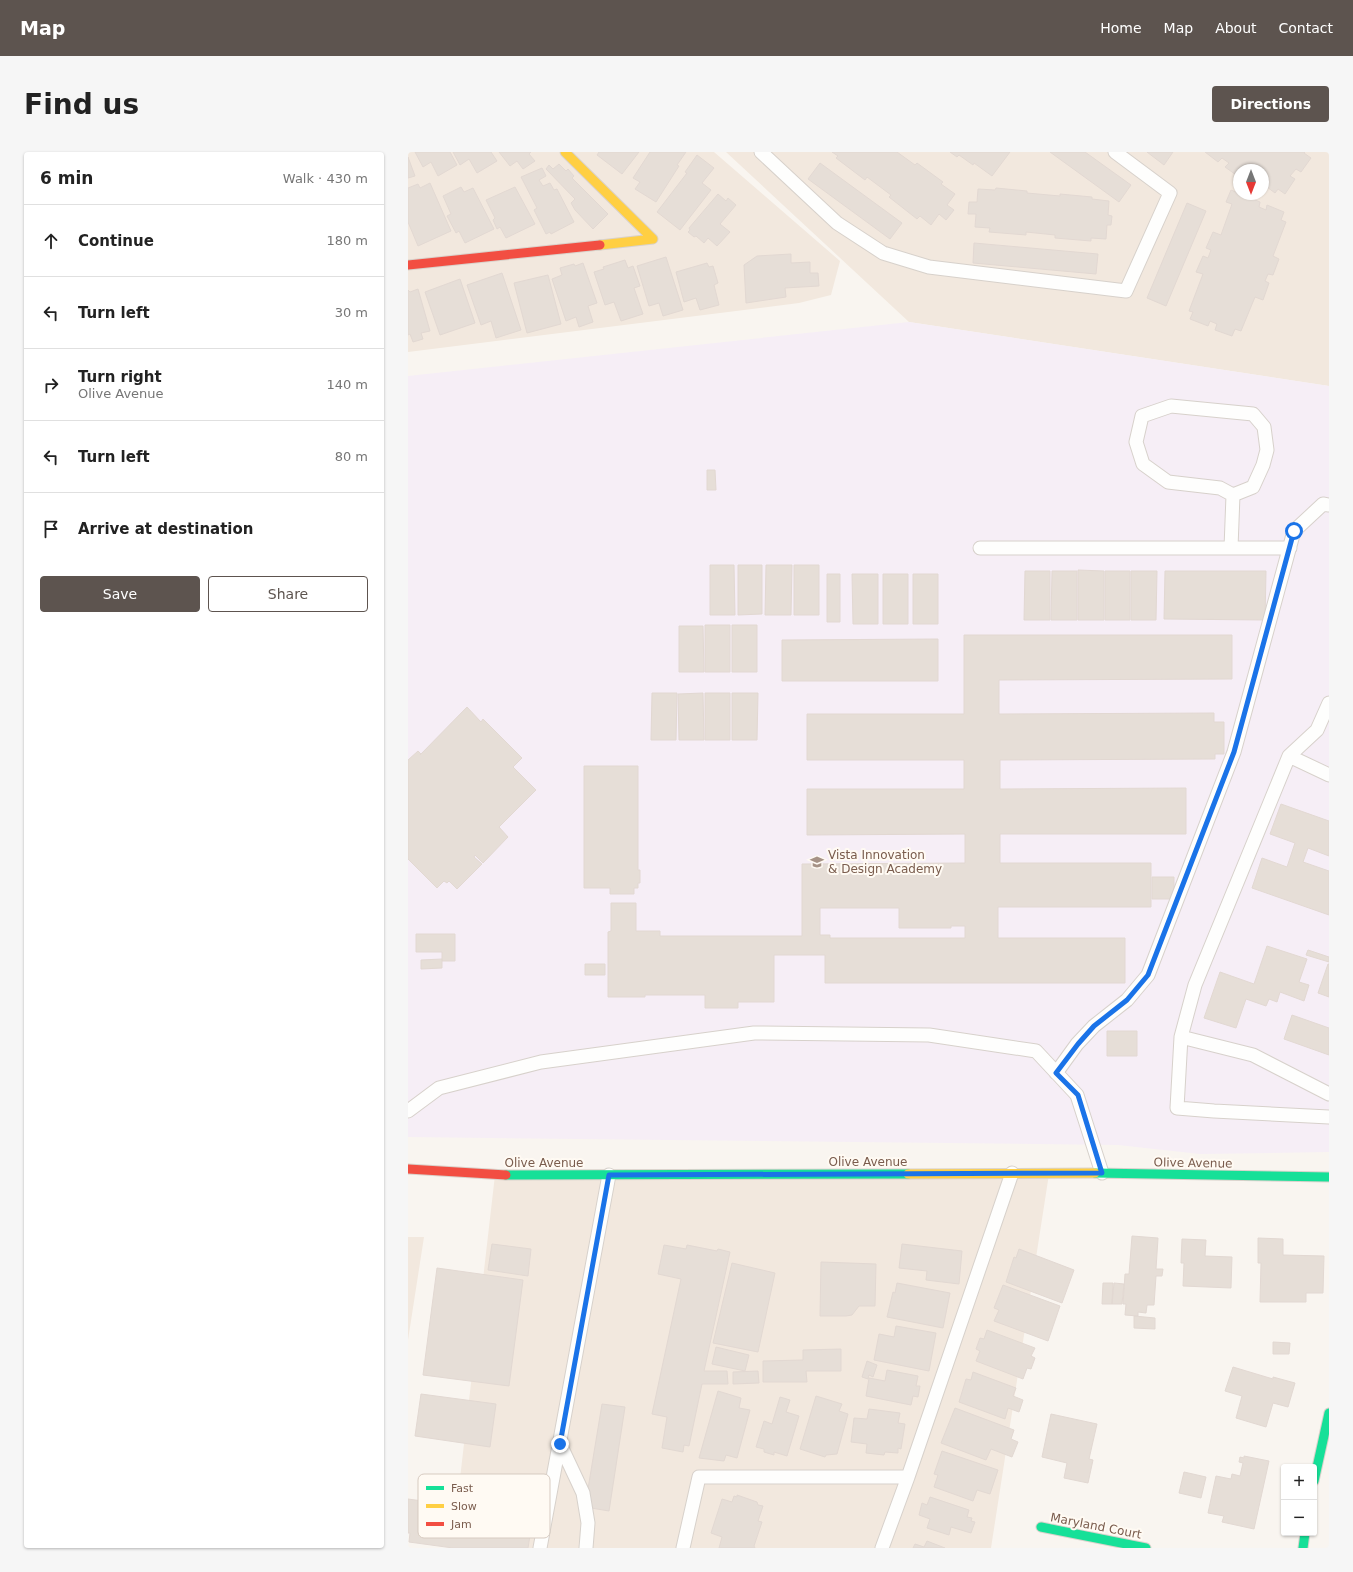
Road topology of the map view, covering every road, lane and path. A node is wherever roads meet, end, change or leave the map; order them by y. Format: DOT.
graph roads {
  1 [pos="565,152"];
  2 [pos="761,152"];
  3 [pos="1115,152"];
  4 [pos="408,265"];
  5 [pos="1233,495"];
  6 [pos="1329,505"];
  7 [pos="980,548"];
  8 [pos="1232,548"];
  9 [pos="1290,548"];
  10 [pos="1329,703"];
  11 [pos="1289,756"];
  12 [pos="1329,775"];
  13 [pos="1181,1037"];
  14 [pos="1056,1073"];
  15 [pos="1329,1094"];
  16 [pos="408,1111"];
  17 [pos="1329,1117"];
  18 [pos="408,1169"];
  19 [pos="1012,1173"];
  20 [pos="1102,1173"];
  21 [pos="609,1175"];
  22 [pos="1329,1177"];
  23 [pos="1329,1413"];
  24 [pos="560,1444"];
  25 [pos="1317,1467"];
  26 [pos="908,1477"];
  27 [pos="550,1496"];
  28 [pos="1041,1527"];
  29 [pos="1305,1536"];
  30 [pos="542,1538"];
  31 [pos="540,1548"];
  32 [pos="586,1548"];
  33 [pos="683,1548"];
  34 [pos="882,1548"];
  35 [pos="1146,1548"];
  36 [pos="1303,1548"];
  1 -- 4 [label="main road"];
  2 -- 3 [label="lane"];
  5 -- 5 [label="lane"];
  5 -- 8 [label="lane"];
  6 -- 9 [label="lane"];
  7 -- 8 [label="lane"];
  8 -- 9 [label="lane"];
  9 -- 14 [label="lane"];
  10 -- 11 [label="lane"];
  11 -- 12 [label="lane"];
  11 -- 13 [label="lane"];
  13 -- 15 [label="lane"];
  13 -- 17 [label="lane"];
  14 -- 16 [label="lane"];
  14 -- 20 [label="lane"];
  18 -- 21 [label="main road, Olive Avenue"];
  19 -- 20 [label="main road, Olive Avenue"];
  19 -- 21 [label="main road, Olive Avenue"];
  19 -- 26 [label="lane"];
  20 -- 22 [label="main road, Olive Avenue"];
  21 -- 24 [label="lane"];
  23 -- 25 [label="main road"];
  24 -- 27 [label="lane"];
  24 -- 32 [label="lane"];
  26 -- 33 [label="lane"];
  26 -- 34 [label="lane"];
  28 -- 35 [label="main road, Maryland Court"];
  29 -- 36 [label="main road"];
  30 -- 31 [label="lane"];
}
